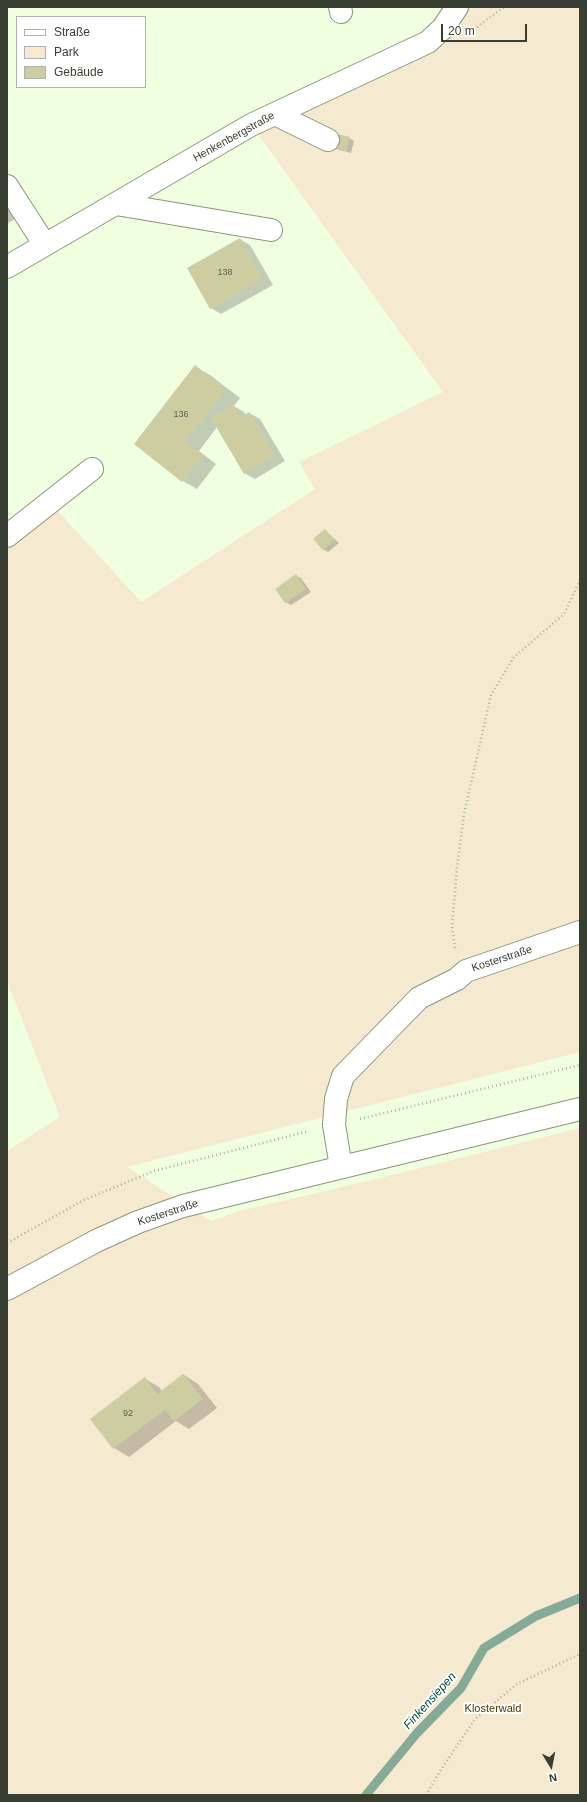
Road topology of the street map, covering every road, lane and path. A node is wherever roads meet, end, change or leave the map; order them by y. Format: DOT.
graph roads {
  1 [pos="457,7"];
  2 [pos="275,114"];
  3 [pos="328,140"];
  4 [pos="7,186"];
  5 [pos="116,204"];
  6 [pos="271,230"];
  7 [pos="45,245"];
  8 [pos="7,267"];
  9 [pos="92,468"];
  10 [pos="7,536"];
  11 [pos="580,580"];
  12 [pos="580,932"];
  13 [pos="457,979"];
  14 [pos="580,1065"];
  15 [pos="580,1109"];
  16 [pos="334,1125"];
  17 [pos="341,1167"];
  18 [pos="7,1243"];
  19 [pos="7,1289"];
  20 [pos="580,1654"];
  21 [pos="426,1795"];
  1 -- 2 [label="main road, Henkenbergstraße"];
  2 -- 3 [label="main road"];
  2 -- 5 [label="main road, Henkenbergstraße"];
  4 -- 7 [label="main road"];
  5 -- 6 [label="main road"];
  5 -- 7 [label="main road, Henkenbergstraße"];
  7 -- 8 [label="main road, Henkenbergstraße"];
  9 -- 10 [label="main road"];
  11 -- 13 [label="path"];
  12 -- 13 [label="main road, Kosterstraße"];
  13 -- 16 [label="main road, Kosterstraße"];
  14 -- 16 [label="path"];
  15 -- 17 [label="main road, Kosterstraße"];
  16 -- 17 [label="main road, Kosterstraße"];
  16 -- 18 [label="path"];
  17 -- 19 [label="main road, Kosterstraße"];
  20 -- 21 [label="path"];
}
